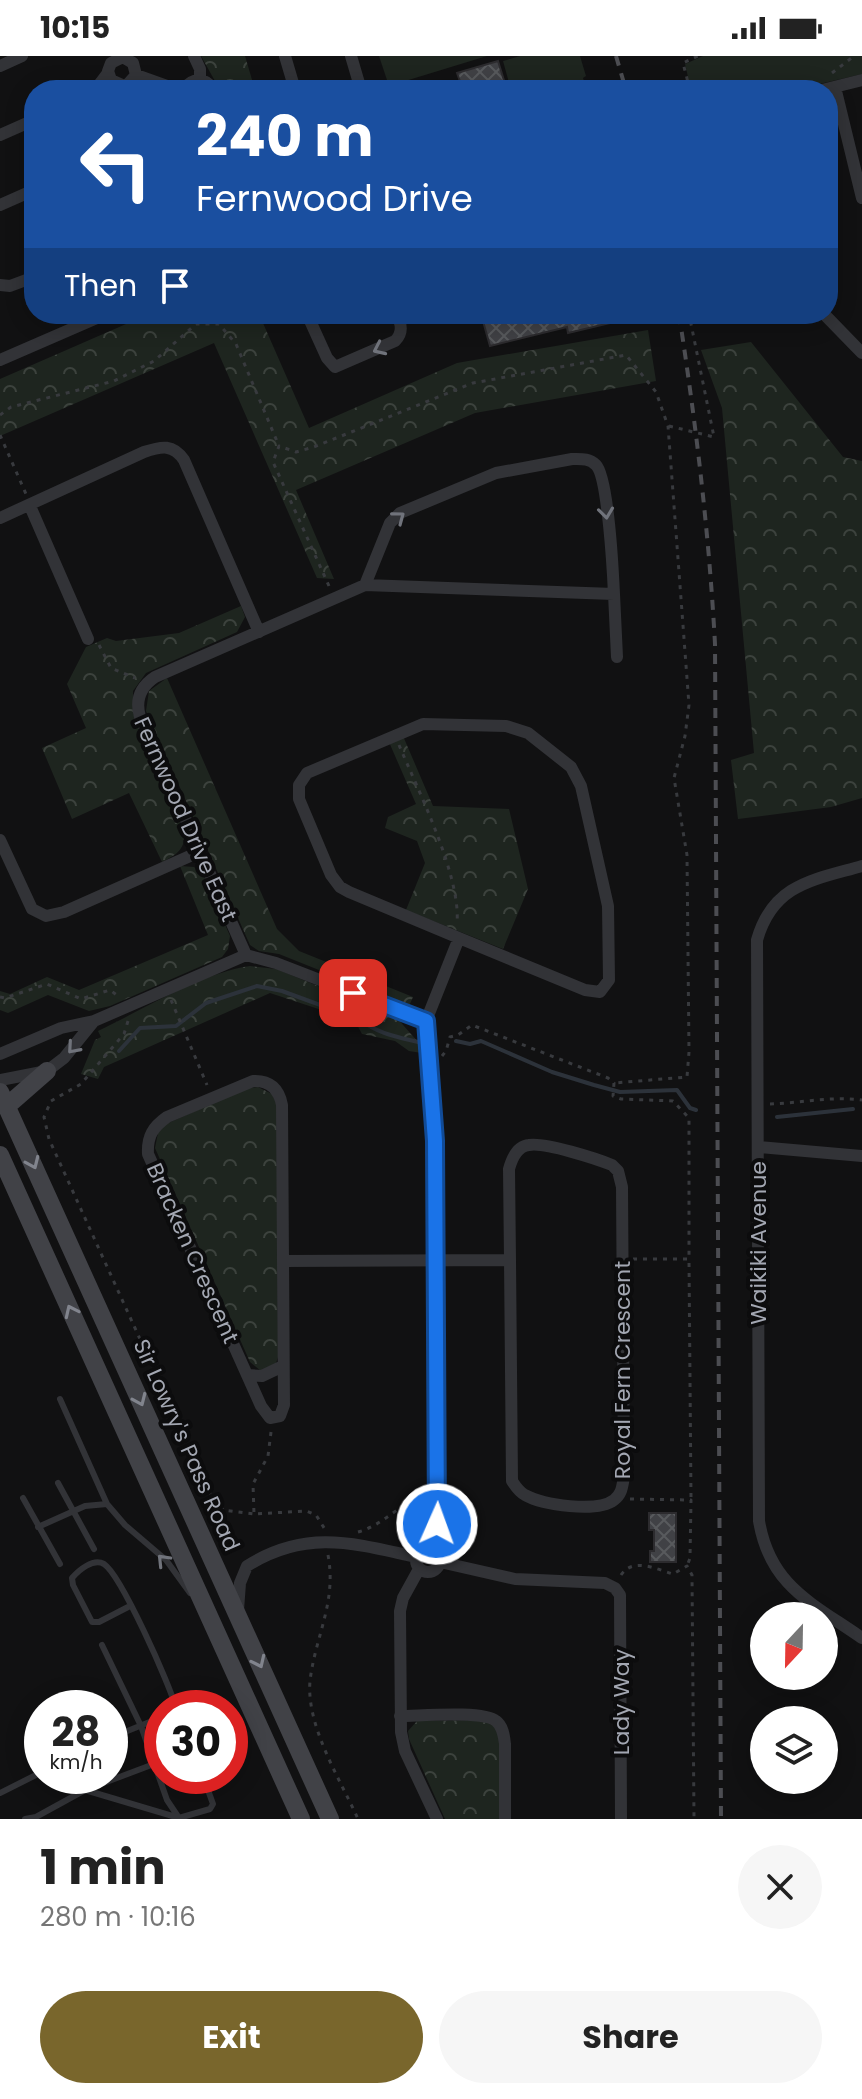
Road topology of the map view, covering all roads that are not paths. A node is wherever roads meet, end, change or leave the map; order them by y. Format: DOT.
graph roads {
  1 [pos="22,56"];
  2 [pos="194,56"];
  3 [pos="285,56"];
  4 [pos="351,56"];
  5 [pos="127,57"];
  6 [pos="111,63"];
  7 [pos="0,66"];
  8 [pos="136,75"];
  9 [pos="132,80"];
  10 [pos="151,80"];
  11 [pos="200,80"];
  12 [pos="292,80"];
  13 [pos="358,80"];
  14 [pos="862,80"];
  15 [pos="838,86"];
  16 [pos="838,120"];
  17 [pos="24,124"];
  18 [pos="0,135"];
  19 [pos="24,194"];
  20 [pos="862,198"];
  21 [pos="0,205"];
  22 [pos="24,281"];
  23 [pos="0,285"];
  24 [pos="83,324"];
  25 [pos="312,324"];
  26 [pos="401,324"];
  27 [pos="834,324"];
  28 [pos="862,353"];
  29 [pos="0,360"];
  30 [pos="30,506"];
  31 [pos="0,518"];
  32 [pos="365,585"];
  33 [pos="614,594"];
  34 [pos="259,632"];
  35 [pos="88,639"];
  36 [pos="617,657"];
  37 [pos="0,840"];
  38 [pos="199,852"];
  39 [pos="862,866"];
  40 [pos="459,938"];
  41 [pos="246,955"];
  42 [pos="94,1021"];
  43 [pos="426,1021"];
  44 [pos="0,1054"];
  45 [pos="47,1071"];
  46 [pos="0,1080"];
  47 [pos="3,1099"];
  48 [pos="758,1147"];
  49 [pos="0,1155"];
  50 [pos="862,1156"];
  51 [pos="437,1260"];
  52 [pos="510,1260"];
  53 [pos="283,1261"];
  54 [pos="283,1366"];
  55 [pos="248,1375"];
  56 [pos="60,1399"];
  57 [pos="58,1483"];
  58 [pos="23,1498"];
  59 [pos="107,1504"];
  60 [pos="73,1510"];
  61 [pos="38,1527"];
  62 [pos="431,1548"];
  63 [pos="94,1549"];
  64 [pos="440,1562"];
  65 [pos="418,1563"];
  66 [pos="60,1564"];
  67 [pos="130,1606"];
  68 [pos="238,1615"];
  69 [pos="211,1621"];
  70 [pos="862,1638"];
  71 [pos="102,1645"];
  72 [pos="170,1690"];
  73 [pos="400,1716"];
  74 [pos="144,1725"];
  75 [pos="141,1726"];
  76 [pos="128,1731"];
  77 [pos="144,1735"];
  78 [pos="24,1781"];
  79 [pos="0,1793"];
  80 [pos="78,1794"];
  81 [pos="98,1794"];
  82 [pos="165,1794"];
  83 [pos="209,1794"];
  84 [pos="179,1818"];
  85 [pos="25,1819"];
  86 [pos="301,1819"];
  87 [pos="330,1819"];
  88 [pos="437,1819"];
  89 [pos="505,1819"];
  90 [pos="621,1819"];
  1 -- 7 [label="street"];
  2 -- 11 [label="street"];
  3 -- 12 [label="street"];
  4 -- 13 [label="street"];
  5 -- 6 [label="street"];
  5 -- 8 [label="street"];
  8 -- 9 [label="street"];
  8 -- 10 [label="street"];
  14 -- 15 [label="street"];
  16 -- 20 [label="street"];
  17 -- 18 [label="street"];
  19 -- 21 [label="street"];
  22 -- 23 [label="street"];
  24 -- 29 [label="street"];
  26 -- 25 [label="street, one-way"];
  27 -- 28 [label="street"];
  30 -- 31 [label="street"];
  30 -- 34 [label="street"];
  30 -- 35 [label="street"];
  32 -- 33 [label="street"];
  32 -- 33 [label="street, one-way"];
  32 -- 34 [label="street, Fernwood Drive East"];
  33 -- 36 [label="street"];
  34 -- 38 [label="street, Fernwood Drive East"];
  37 -- 38 [label="street"];
  38 -- 41 [label="street, Fernwood Drive East"];
  39 -- 48 [label="street, Waikiki Avenue"];
  40 -- 40 [label="street"];
  40 -- 43 [label="street"];
  41 -- 42 [label="street"];
  41 -- 43 [label="street"];
  42 -- 44 [label="street"];
  42 -- 45 [label="street, one-way"];
  43 -- 51 [label="street"];
  45 -- 46 [label="street"];
  45 -- 47 [label="main road"];
  47 -- 68 [label="main road, Sir Lowry's Pass Road, one-way"];
  48 -- 50 [label="street"];
  48 -- 70 [label="street, Waikiki Avenue"];
  69 -- 49 [label="main road, one-way"];
  51 -- 52 [label="street"];
  51 -- 53 [label="street"];
  51 -- 62 [label="street"];
  52 -- 52 [label="street, Royal Fern Crescent"];
  53 -- 54 [label="street, Bracken Crescent"];
  53 -- 55 [label="street, Bracken Crescent"];
  54 -- 55 [label="street"];
  54 -- 55 [label="street, Bracken Crescent"];
  56 -- 59 [label="lane"];
  57 -- 60 [label="lane"];
  58 -- 61 [label="lane"];
  59 -- 60 [label="lane"];
  69 -- 59 [label="lane, one-way"];
  60 -- 61 [label="lane"];
  60 -- 63 [label="lane"];
  61 -- 66 [label="lane"];
  62 -- 64 [label="street"];
  62 -- 65 [label="street"];
  64 -- 65 [label="street"];
  64 -- 90 [label="street, Lady Way"];
  65 -- 68 [label="street"];
  65 -- 73 [label="street"];
  67 -- 67 [label="lane"];
  67 -- 72 [label="lane"];
  68 -- 87 [label="main road, Sir Lowry's Pass Road, one-way"];
  69 -- 86 [label="main road"];
  71 -- 75 [label="lane"];
  73 -- 88 [label="street"];
  73 -- 89 [label="street"];
  74 -- 75 [label="lane"];
  75 -- 76 [label="lane"];
  75 -- 77 [label="lane"];
  78 -- 79 [label="lane"];
  80 -- 85 [label="lane"];
  81 -- 84 [label="lane"];
  82 -- 84 [label="lane"];
  83 -- 84 [label="lane"];
}
